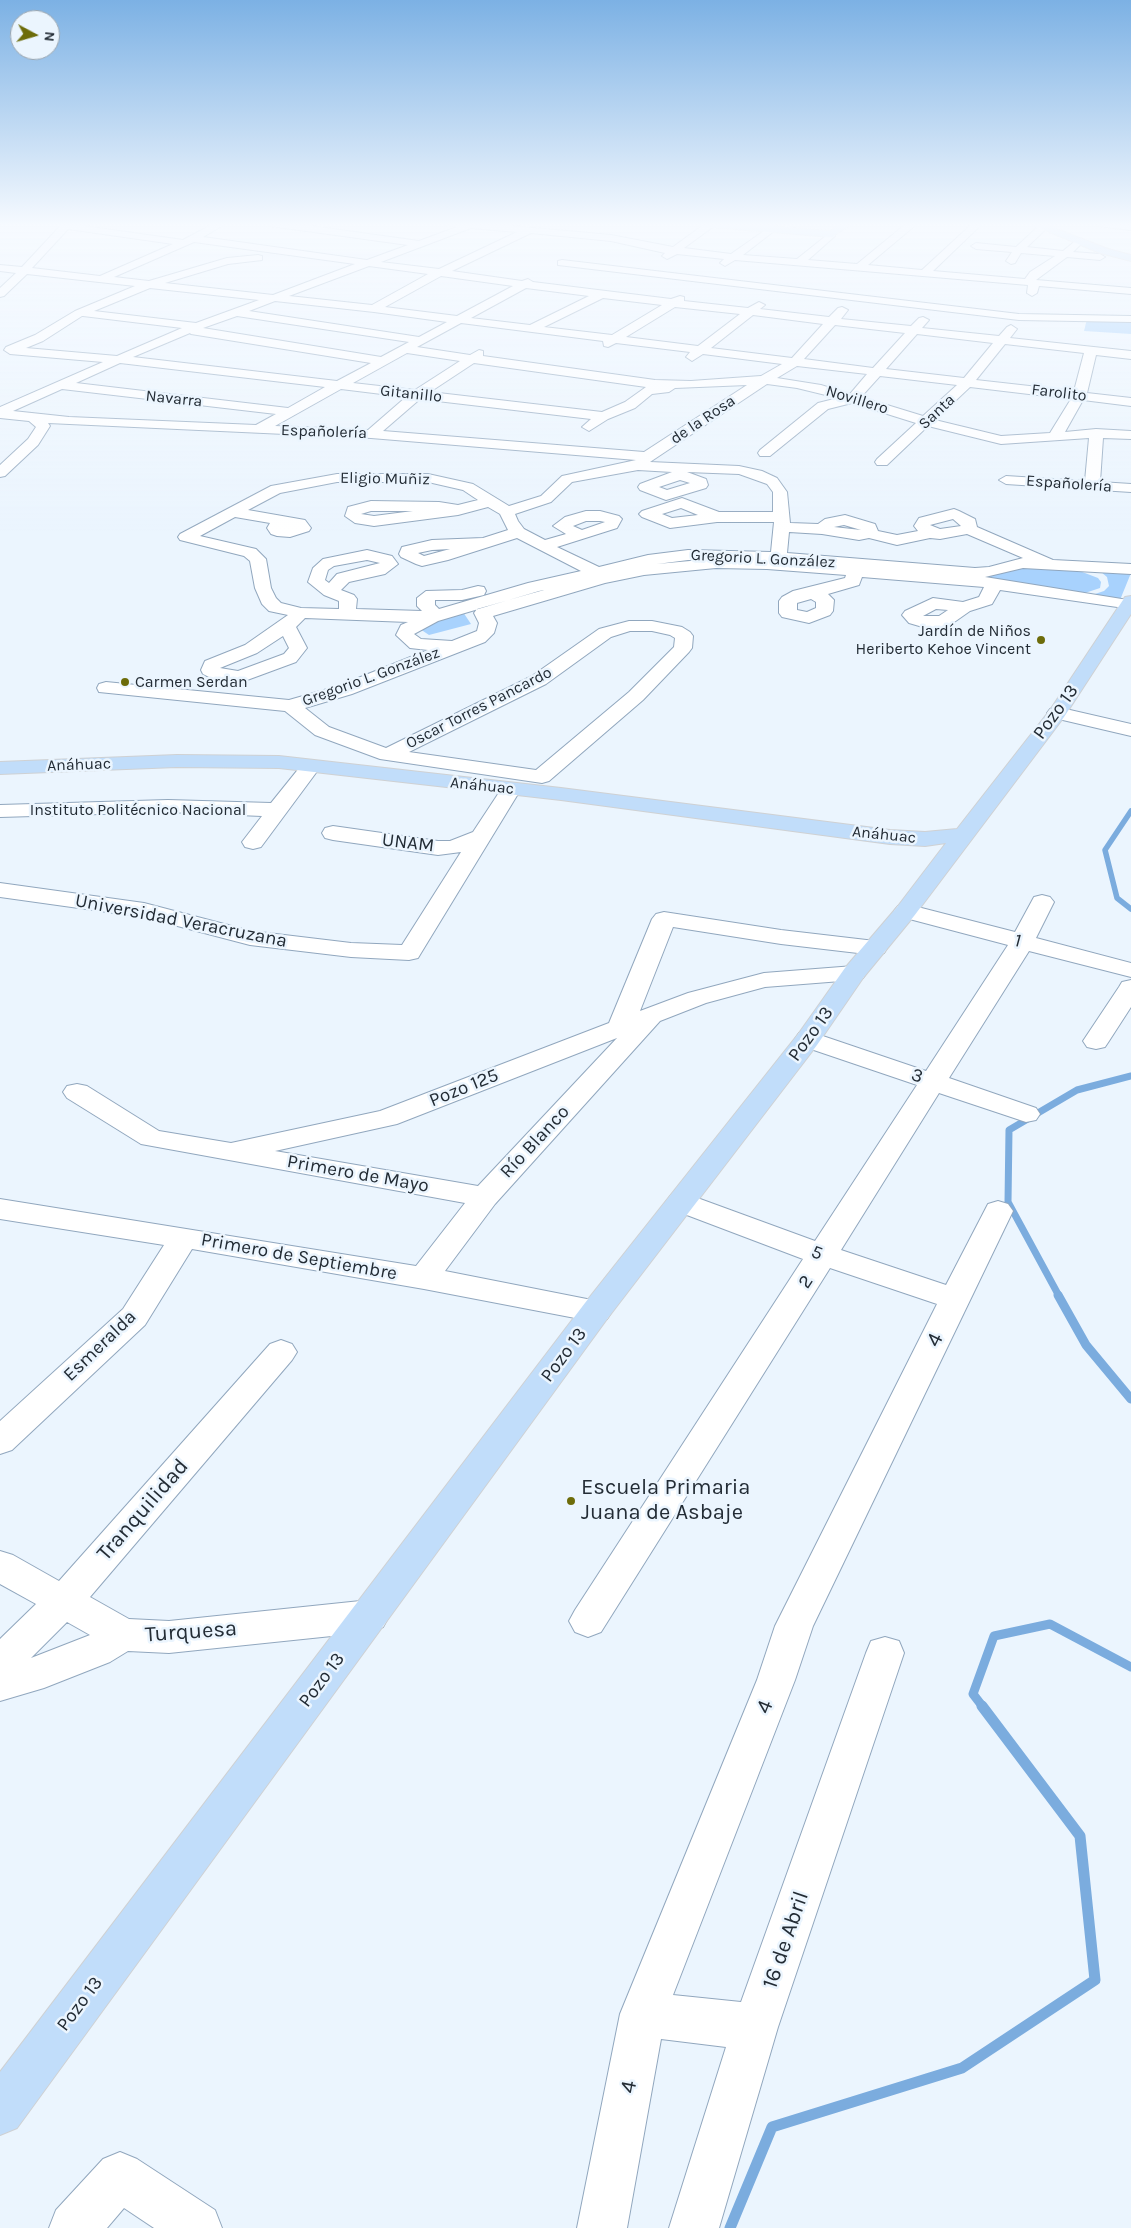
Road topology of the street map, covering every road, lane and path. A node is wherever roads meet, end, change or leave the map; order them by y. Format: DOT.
graph roads {
  1 [pos="57,327"];
  2 [pos="185,327"];
  3 [pos="196,327"];
  4 [pos="330,327"];
  5 [pos="442,327"];
  6 [pos="517,327"];
  7 [pos="536,327"];
  8 [pos="635,327"];
  9 [pos="731,327"];
  10 [pos="828,327"];
  11 [pos="885,327"];
  12 [pos="917,327"];
  13 [pos="1012,327"];
  14 [pos="193,328"];
  15 [pos="532,329"];
  16 [pos="914,331"];
  17 [pos="514,337"];
  18 [pos="418,340"];
  19 [pos="613,340"];
  20 [pos="1004,340"];
  21 [pos="596,348"];
  22 [pos="403,349"];
  23 [pos="488,349"];
  24 [pos="701,350"];
  25 [pos="1091,350"];
  26 [pos="5,353"];
  27 [pos="1131,355"];
  28 [pos="470,358"];
  29 [pos="115,360"];
  30 [pos="382,361"];
  31 [pos="570,361"];
  32 [pos="685,362"];
  33 [pos="796,362"];
  34 [pos="552,369"];
  35 [pos="879,371"];
  36 [pos="670,373"];
  37 [pos="765,380"];
  38 [pos="541,382"];
  39 [pos="968,382"];
  40 [pos="654,384"];
  41 [pos="59,385"];
  42 [pos="336,386"];
  43 [pos="691,386"];
  44 [pos="124,393"];
  45 [pos="532,394"];
  46 [pos="416,395"];
  47 [pos="739,395"];
  48 [pos="1080,395"];
  49 [pos="758,398"];
  50 [pos="852,399"];
  51 [pos="99,401"];
  52 [pos="1131,402"];
  53 [pos="805,404"];
  54 [pos="522,406"];
  55 [pos="823,406"];
  56 [pos="290,412"];
  57 [pos="0,413"];
  58 [pos="602,416"];
  59 [pos="34,418"];
  60 [pos="510,418"];
  61 [pos="927,422"];
  62 [pos="436,425"];
  63 [pos="257,430"];
  64 [pos="497,430"];
  65 [pos="1096,433"];
  66 [pos="371,434"];
  67 [pos="1131,435"];
  68 [pos="416,437"];
  69 [pos="1055,437"];
  70 [pos="484,442"];
  71 [pos="547,447"];
  72 [pos="765,453"];
  73 [pos="642,462"];
  74 [pos="882,462"];
  75 [pos="0,473"];
  76 [pos="1006,480"];
  77 [pos="1092,485"];
  78 [pos="1131,488"];
  79 [pos="492,501"];
  80 [pos="458,510"];
  81 [pos="231,512"];
  82 [pos="508,512"];
  83 [pos="717,517"];
  84 [pos="283,521"];
  85 [pos="782,526"];
  86 [pos="518,532"];
  87 [pos="578,534"];
  88 [pos="482,543"];
  89 [pos="543,546"];
  90 [pos="778,557"];
  91 [pos="692,560"];
  92 [pos="575,563"];
  93 [pos="1049,563"];
  94 [pos="1080,565"];
  95 [pos="851,567"];
  96 [pos="1131,569"];
  97 [pos="596,571"];
  98 [pos="711,572"];
  99 [pos="982,579"];
  100 [pos="330,591"];
  101 [pos="814,593"];
  102 [pos="1075,596"];
  103 [pos="1130,603"];
  104 [pos="964,607"];
  105 [pos="475,610"];
  106 [pos="301,613"];
  107 [pos="348,613"];
  108 [pos="391,615"];
  109 [pos="434,616"];
  110 [pos="287,626"];
  111 [pos="407,629"];
  112 [pos="453,647"];
  113 [pos="106,688"];
  114 [pos="290,706"];
  115 [pos="1058,713"];
  116 [pos="1122,728"];
  117 [pos="387,755"];
  118 [pos="311,766"];
  119 [pos="0,768"];
  120 [pos="540,776"];
  121 [pos="511,789"];
  122 [pos="561,794"];
  123 [pos="277,810"];
  124 [pos="0,811"];
  125 [pos="333,833"];
  126 [pos="962,836"];
  127 [pos="481,837"];
  128 [pos="253,842"];
  129 [pos="0,890"];
  130 [pos="1042,902"];
  131 [pos="906,911"];
  132 [pos="781,937"];
  133 [pos="1022,942"];
  134 [pos="875,948"];
  135 [pos="1131,970"];
  136 [pos="854,973"];
  137 [pos="764,980"];
  138 [pos="1131,987"];
  139 [pos="654,1013"];
  140 [pos="622,1026"];
  141 [pos="808,1039"];
  142 [pos="1096,1042"];
  143 [pos="932,1082"];
  144 [pos="77,1092"];
  145 [pos="1026,1114"];
  146 [pos="231,1152"];
  147 [pos="486,1196"];
  148 [pos="681,1202"];
  149 [pos="0,1210"];
  150 [pos="998,1211"];
  151 [pos="184,1238"];
  152 [pos="823,1255"];
  153 [pos="424,1278"];
  154 [pos="956,1299"];
  155 [pos="596,1311"];
  156 [pos="281,1352"];
  157 [pos="0,1441"];
  158 [pos="0,1566"];
  159 [pos="63,1602"];
  160 [pos="370,1616"];
  161 [pos="588,1621"];
  162 [pos="124,1635"];
  163 [pos="884,1654"];
  164 [pos="0,1664"];
  165 [pos="0,1684"];
  166 [pos="642,2014"];
  167 [pos="755,2027"];
  168 [pos="0,2111"];
  169 [pos="74,2228"];
  170 [pos="197,2228"];
  171 [pos="602,2228"];
  172 [pos="694,2228"];
  1 -- 26 [label="street"];
  2 -- 14 [label="street"];
  3 -- 14 [label="street"];
  4 -- 18 [label="street"];
  5 -- 18 [label="street"];
  6 -- 15 [label="street, Farolito"];
  7 -- 15 [label="street"];
  8 -- 19 [label="street"];
  9 -- 24 [label="street"];
  10 -- 33 [label="street, de la Rosa"];
  11 -- 16 [label="street"];
  12 -- 16 [label="street"];
  13 -- 20 [label="street, Santa"];
  14 -- 29 [label="street"];
  14 -- 30 [label="street"];
  15 -- 17 [label="street"];
  15 -- 19 [label="street, Farolito"];
  16 -- 20 [label="street"];
  16 -- 35 [label="street"];
  18 -- 22 [label="street"];
  19 -- 21 [label="street"];
  19 -- 24 [label="street, Farolito"];
  20 -- 25 [label="street"];
  20 -- 39 [label="street, Santa"];
  22 -- 28 [label="street, Novillero"];
  22 -- 30 [label="street"];
  23 -- 28 [label="street"];
  24 -- 32 [label="street"];
  24 -- 33 [label="street, Farolito"];
  25 -- 27 [label="street"];
  25 -- 48 [label="street"];
  26 -- 29 [label="street, Gitanillo"];
  28 -- 34 [label="street, Novillero"];
  28 -- 46 [label="street"];
  29 -- 41 [label="street"];
  29 -- 42 [label="street, Gitanillo"];
  30 -- 42 [label="street"];
  31 -- 34 [label="street"];
  33 -- 35 [label="street, Farolito"];
  33 -- 37 [label="street, de la Rosa"];
  34 -- 38 [label="street"];
  34 -- 40 [label="street, Novillero"];
  35 -- 39 [label="street, Farolito"];
  35 -- 50 [label="street"];
  36 -- 40 [label="street"];
  37 -- 43 [label="street, Novillero"];
  37 -- 47 [label="street, de la Rosa"];
  37 -- 50 [label="street, Novillero"];
  39 -- 48 [label="street, Farolito"];
  39 -- 61 [label="street, Santa"];
  40 -- 43 [label="street, Novillero"];
  41 -- 44 [label="street, Navarra"];
  41 -- 57 [label="street"];
  42 -- 46 [label="street, Gitanillo"];
  42 -- 56 [label="street"];
  43 -- 47 [label="street"];
  43 -- 58 [label="street"];
  44 -- 51 [label="street"];
  44 -- 56 [label="street, Navarra"];
  45 -- 54 [label="street"];
  46 -- 54 [label="street, Gitanillo"];
  46 -- 66 [label="street"];
  47 -- 49 [label="street"];
  47 -- 73 [label="street, de la Rosa"];
  48 -- 52 [label="street, Farolito"];
  48 -- 69 [label="street"];
  50 -- 55 [label="street"];
  50 -- 61 [label="street, Novillero"];
  53 -- 55 [label="street"];
  54 -- 58 [label="street, Gitanillo"];
  54 -- 60 [label="street"];
  55 -- 72 [label="street"];
  56 -- 63 [label="street"];
  57 -- 59 [label="street, Españolería"];
  58 -- 71 [label="street"];
  59 -- 63 [label="street, Españolería"];
  59 -- 75 [label="street"];
  61 -- 69 [label="street, Novillero"];
  61 -- 74 [label="street, Santa"];
  62 -- 68 [label="street"];
  63 -- 66 [label="street, Españolería"];
  64 -- 70 [label="street"];
  65 -- 67 [label="street, Novillero"];
  65 -- 69 [label="street, Novillero"];
  65 -- 77 [label="street"];
  66 -- 68 [label="street, Españolería"];
  68 -- 70 [label="street, Españolería"];
  70 -- 71 [label="street, Españolería"];
  71 -- 73 [label="street, Españolería"];
  73 -- 82 [label="street"];
  73 -- 85 [label="street"];
  76 -- 77 [label="street, Españolería"];
  77 -- 78 [label="street, Españolería"];
  79 -- 80 [label="street"];
  79 -- 81 [label="street, Eligio Muñiz"];
  79 -- 82 [label="street, Eligio Muñiz"];
  80 -- 80 [label="street"];
  81 -- 84 [label="street"];
  81 -- 106 [label="street, Eligio Muñiz"];
  82 -- 86 [label="street, Eligio Muñiz"];
  83 -- 85 [label="street"];
  85 -- 90 [label="street"];
  85 -- 93 [label="street"];
  85 -- 95 [label="street"];
  86 -- 88 [label="street"];
  86 -- 89 [label="street"];
  87 -- 89 [label="street"];
  89 -- 92 [label="street"];
  90 -- 91 [label="street, Gregorio L. González"];
  90 -- 95 [label="street, Gregorio L. González"];
  91 -- 95 [label="street, Gregorio L. González"];
  91 -- 97 [label="street, Gregorio L. González"];
  91 -- 98 [label="street"];
  91 -- 105 [label="street, Gregorio L. González"];
  92 -- 97 [label="street"];
  92 -- 109 [label="street, Gregorio L. González"];
  93 -- 94 [label="street, Gregorio L. González"];
  93 -- 99 [label="street, Gregorio L. González"];
  94 -- 96 [label="street, Gregorio L. González"];
  94 -- 102 [label="street"];
  95 -- 99 [label="street, Gregorio L. González"];
  95 -- 101 [label="street"];
  97 -- 105 [label="street, Gregorio L. González"];
  99 -- 102 [label="street, Gregorio L. González"];
  99 -- 104 [label="street"];
  100 -- 107 [label="street"];
  102 -- 103 [label="street, Gregorio L. González"];
  103 -- 115 [label="main road, Pozo 13"];
  105 -- 109 [label="street, Gregorio L. González"];
  105 -- 112 [label="street, Gregorio L. González"];
  106 -- 107 [label="street"];
  106 -- 110 [label="street"];
  107 -- 108 [label="street"];
  108 -- 109 [label="street"];
  108 -- 111 [label="street"];
  109 -- 111 [label="street, Gregorio L. González"];
  111 -- 112 [label="street, Gregorio L. González"];
  112 -- 114 [label="street, Gregorio L. González"];
  113 -- 114 [label="street"];
  114 -- 117 [label="street"];
  115 -- 116 [label="street"];
  115 -- 126 [label="main road, Pozo 13"];
  117 -- 120 [label="street"];
  117 -- 120 [label="street, Oscar Torres Pancardo"];
  118 -- 119 [label="main road, Anáhuac"];
  118 -- 121 [label="main road, Anáhuac"];
  118 -- 123 [label="street, Instituto Politécnico Nacional"];
  120 -- 122 [label="street"];
  121 -- 122 [label="main road, Anáhuac"];
  121 -- 127 [label="street, Universidad Veracruzana"];
  122 -- 126 [label="main road, Anáhuac"];
  123 -- 124 [label="street, Instituto Politécnico Nacional"];
  123 -- 128 [label="street, Instituto Politécnico Nacional"];
  125 -- 127 [label="street, UNAM"];
  126 -- 131 [label="main road, Pozo 13"];
  127 -- 129 [label="street, Universidad Veracruzana"];
  130 -- 133 [label="street, 2"];
  131 -- 133 [label="street, 1"];
  131 -- 134 [label="main road, Pozo 13"];
  132 -- 134 [label="street"];
  132 -- 137 [label="street"];
  132 -- 140 [label="street"];
  133 -- 135 [label="street, 1"];
  133 -- 143 [label="street, 2"];
  134 -- 136 [label="main road, Pozo 13"];
  136 -- 137 [label="street, Pozo 125"];
  136 -- 141 [label="main road, Pozo 13"];
  137 -- 139 [label="street, Pozo 125"];
  138 -- 142 [label="street"];
  139 -- 140 [label="street, Pozo 125"];
  139 -- 147 [label="street, Río Blanco"];
  140 -- 146 [label="street, Pozo 125"];
  141 -- 143 [label="street, 3"];
  141 -- 148 [label="main road, Pozo 13"];
  143 -- 145 [label="street, 3"];
  143 -- 152 [label="street, 2"];
  144 -- 146 [label="street, Pozo 125"];
  146 -- 147 [label="street, Primero de Mayo"];
  147 -- 153 [label="street, Río Blanco"];
  148 -- 152 [label="street, 5"];
  148 -- 155 [label="main road, Pozo 13"];
  149 -- 151 [label="street, Primero de Septiembre"];
  150 -- 154 [label="street, 4"];
  151 -- 153 [label="street, Primero de Septiembre"];
  151 -- 157 [label="street, Esmeralda"];
  152 -- 154 [label="street, 5"];
  152 -- 161 [label="street, 2"];
  153 -- 155 [label="street, Primero de Septiembre"];
  154 -- 166 [label="street, 4"];
  155 -- 160 [label="main road, Pozo 13"];
  156 -- 159 [label="street, Tranquilidad"];
  158 -- 159 [label="street, Turquesa"];
  159 -- 162 [label="street, Turquesa"];
  159 -- 164 [label="street, Tranquilidad"];
  160 -- 162 [label="street, Turquesa"];
  160 -- 168 [label="main road, Pozo 13"];
  162 -- 165 [label="street"];
  163 -- 167 [label="street, 16 de Abril"];
  166 -- 167 [label="street"];
  166 -- 171 [label="street, 4"];
  167 -- 172 [label="street, 16 de Abril"];
  169 -- 170 [label="street"];
}
